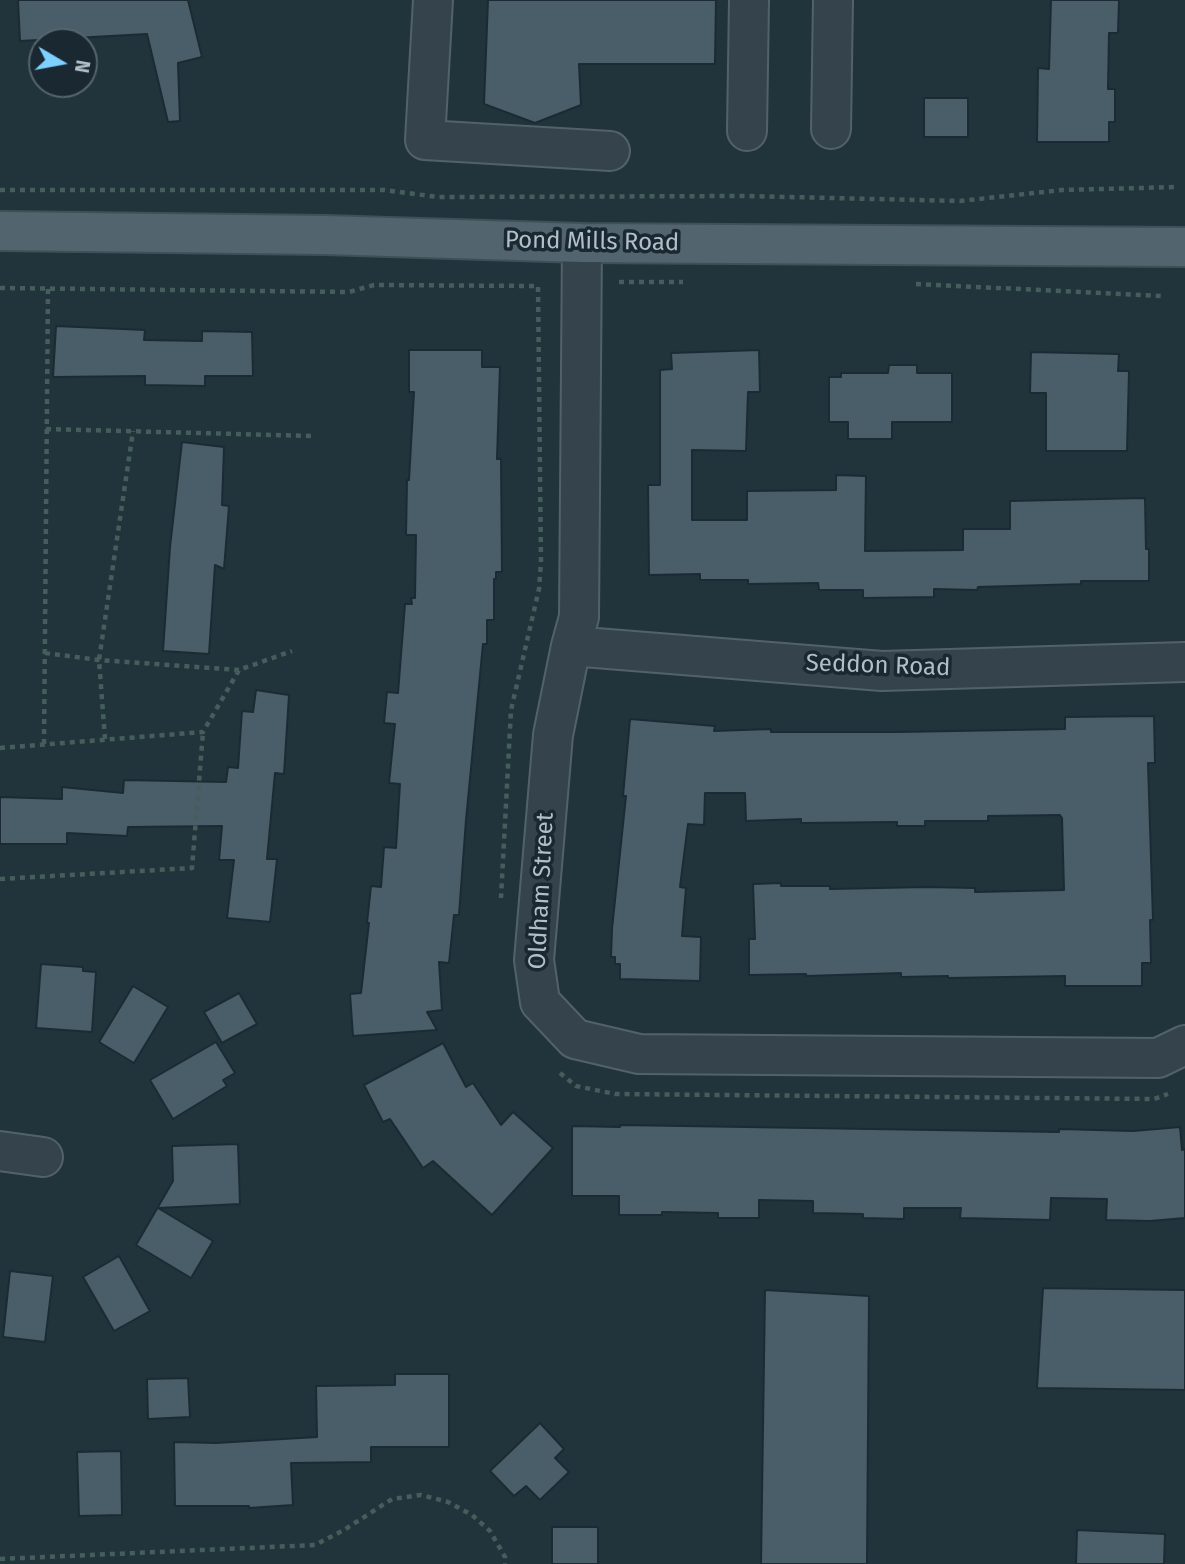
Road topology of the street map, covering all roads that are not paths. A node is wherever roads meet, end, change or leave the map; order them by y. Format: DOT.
graph roads {
  1 [pos="433,0"];
  2 [pos="748,0"];
  3 [pos="833,0"];
  4 [pos="831,130"];
  5 [pos="747,131"];
  6 [pos="610,151"];
  7 [pos="0,231"];
  8 [pos="582,243"];
  9 [pos="1185,247"];
  10 [pos="571,646"];
  11 [pos="1185,662"];
  12 [pos="1185,1045"];
  13 [pos="0,1152"];
  14 [pos="43,1157"];
  1 -- 6 [label="street"];
  2 -- 5 [label="street"];
  3 -- 4 [label="street"];
  7 -- 8 [label="main road, Pond Mills Road"];
  8 -- 9 [label="main road, Pond Mills Road"];
  8 -- 10 [label="street, Oldham Street"];
  10 -- 11 [label="street, Seddon Road"];
  10 -- 12 [label="street, Oldham Street"];
  13 -- 14 [label="street"];
}
